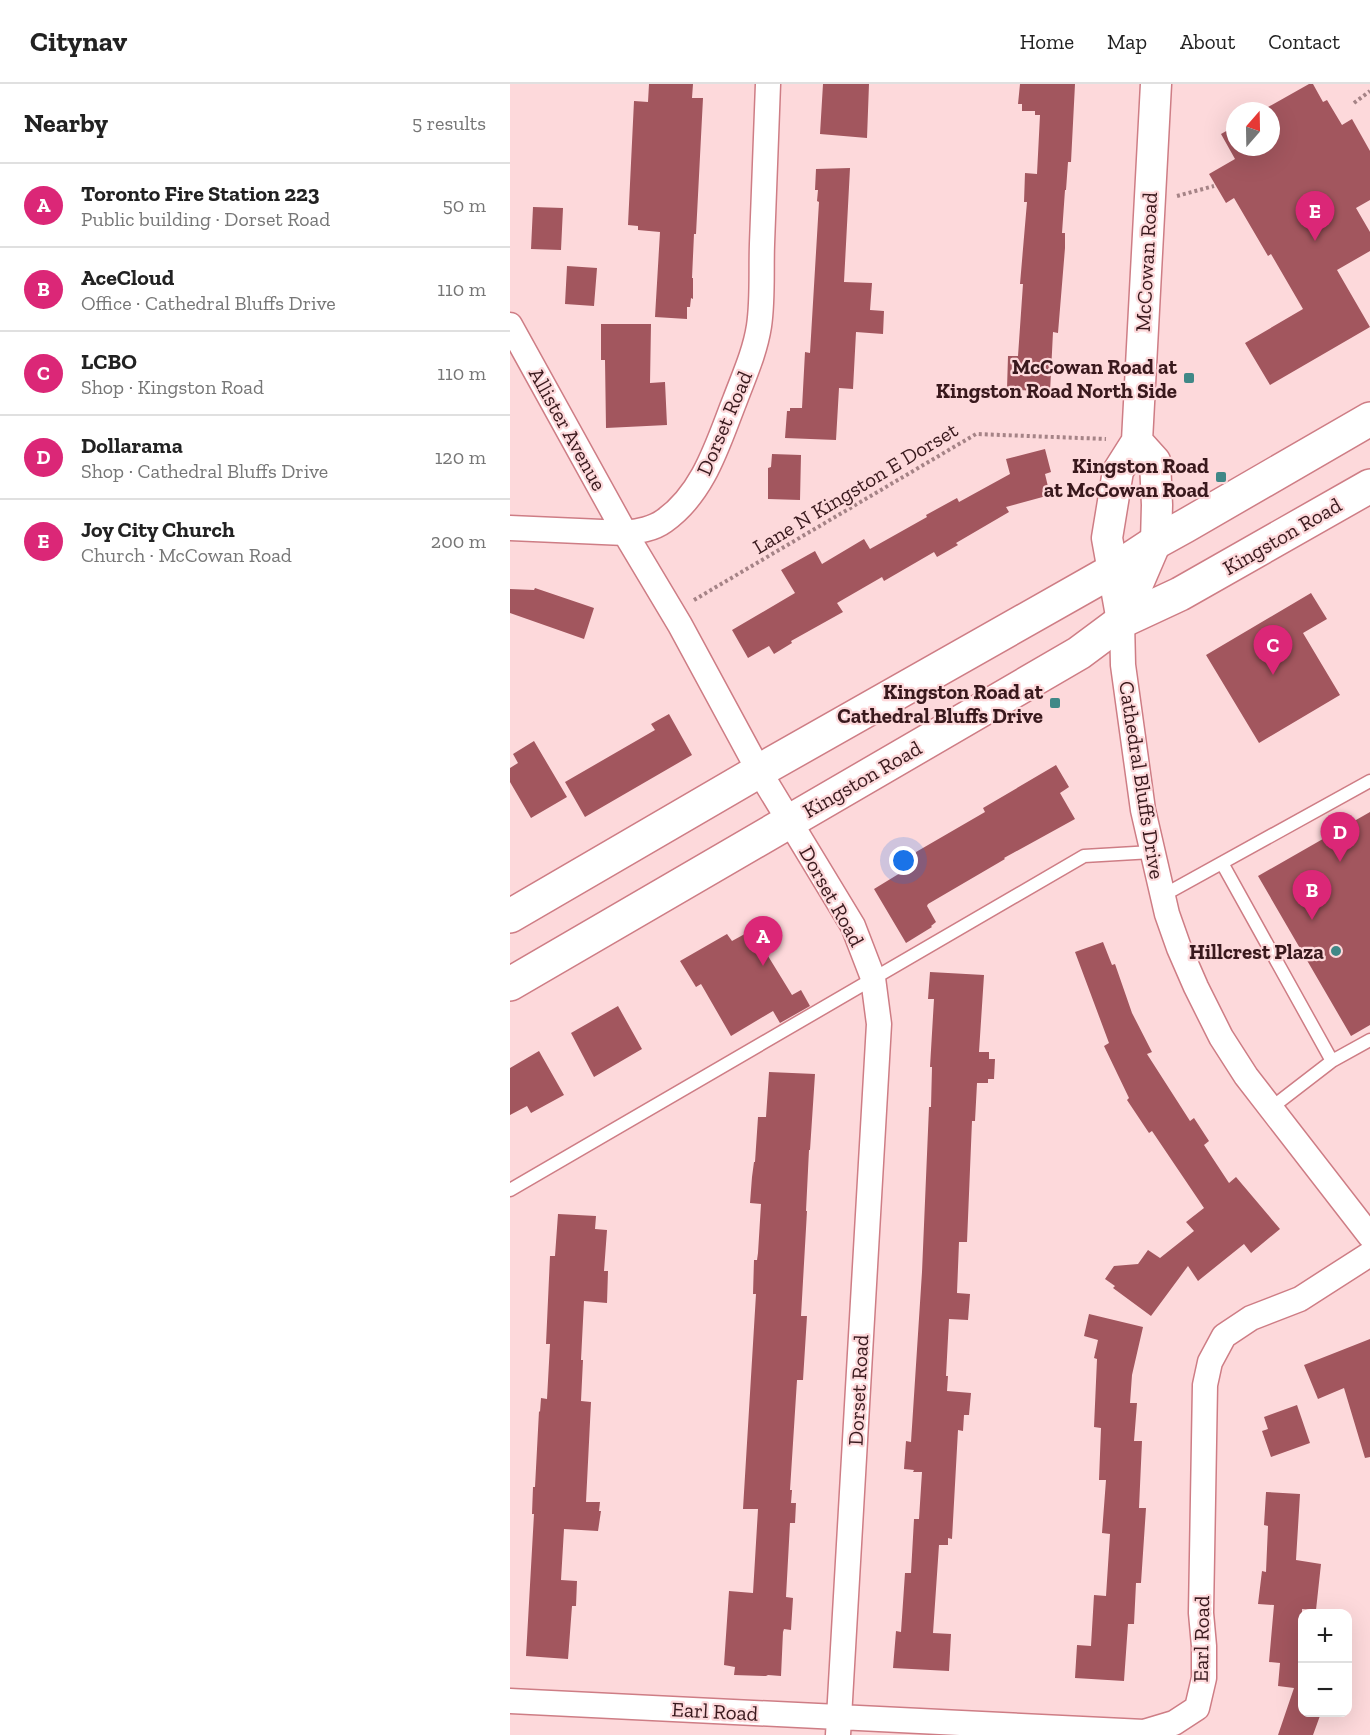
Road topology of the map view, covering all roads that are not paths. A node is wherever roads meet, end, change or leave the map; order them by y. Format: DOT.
graph roads {
  1 [pos="768,84"];
  2 [pos="1156,84"];
  3 [pos="510,325"];
  4 [pos="1370,419"];
  5 [pos="1137,441"];
  6 [pos="1368,491"];
  7 [pos="510,528"];
  8 [pos="626,533"];
  9 [pos="1156,542"];
  10 [pos="1112,571"];
  11 [pos="1122,621"];
  12 [pos="759,771"];
  13 [pos="1370,781"];
  14 [pos="791,821"];
  15 [pos="1152,852"];
  16 [pos="1222,863"];
  17 [pos="1162,896"];
  18 [pos="510,916"];
  19 [pos="873,978"];
  20 [pos="510,984"];
  21 [pos="1370,1040"];
  22 [pos="1332,1061"];
  23 [pos="1271,1108"];
  24 [pos="510,1190"];
  25 [pos="1370,1236"];
  26 [pos="1370,1254"];
  27 [pos="510,1701"];
  28 [pos="838,1726"];
  1 -- 8 [label="street, Dorset Road"];
  2 -- 5 [label="street, McCowan Road"];
  3 -- 8 [label="street, Allister Avenue"];
  4 -- 9 [label="main road"];
  5 -- 9 [label="street"];
  5 -- 10 [label="street, McCowan Road"];
  6 -- 11 [label="main road, Kingston Road"];
  7 -- 8 [label="street"];
  8 -- 12 [label="street, Dorset Road"];
  9 -- 10 [label="main road"];
  9 -- 11 [label="street"];
  10 -- 11 [label="street, McCowan Road"];
  10 -- 12 [label="main road"];
  11 -- 14 [label="main road, Kingston Road"];
  11 -- 15 [label="street, Cathedral Bluffs Drive"];
  12 -- 14 [label="street, Dorset Road"];
  12 -- 18 [label="main road"];
  13 -- 16 [label="lane"];
  14 -- 19 [label="street, Dorset Road"];
  14 -- 20 [label="main road, Kingston Road"];
  15 -- 17 [label="street, Cathedral Bluffs Drive"];
  15 -- 19 [label="lane"];
  16 -- 17 [label="lane"];
  16 -- 22 [label="lane"];
  17 -- 23 [label="street, Cathedral Bluffs Drive"];
  19 -- 24 [label="lane"];
  19 -- 28 [label="street, Dorset Road"];
  21 -- 22 [label="lane"];
  22 -- 23 [label="lane"];
  23 -- 25 [label="street, Cathedral Bluffs Drive"];
  26 -- 28 [label="street, Earl Road"];
  27 -- 28 [label="street, Earl Road"];
}
